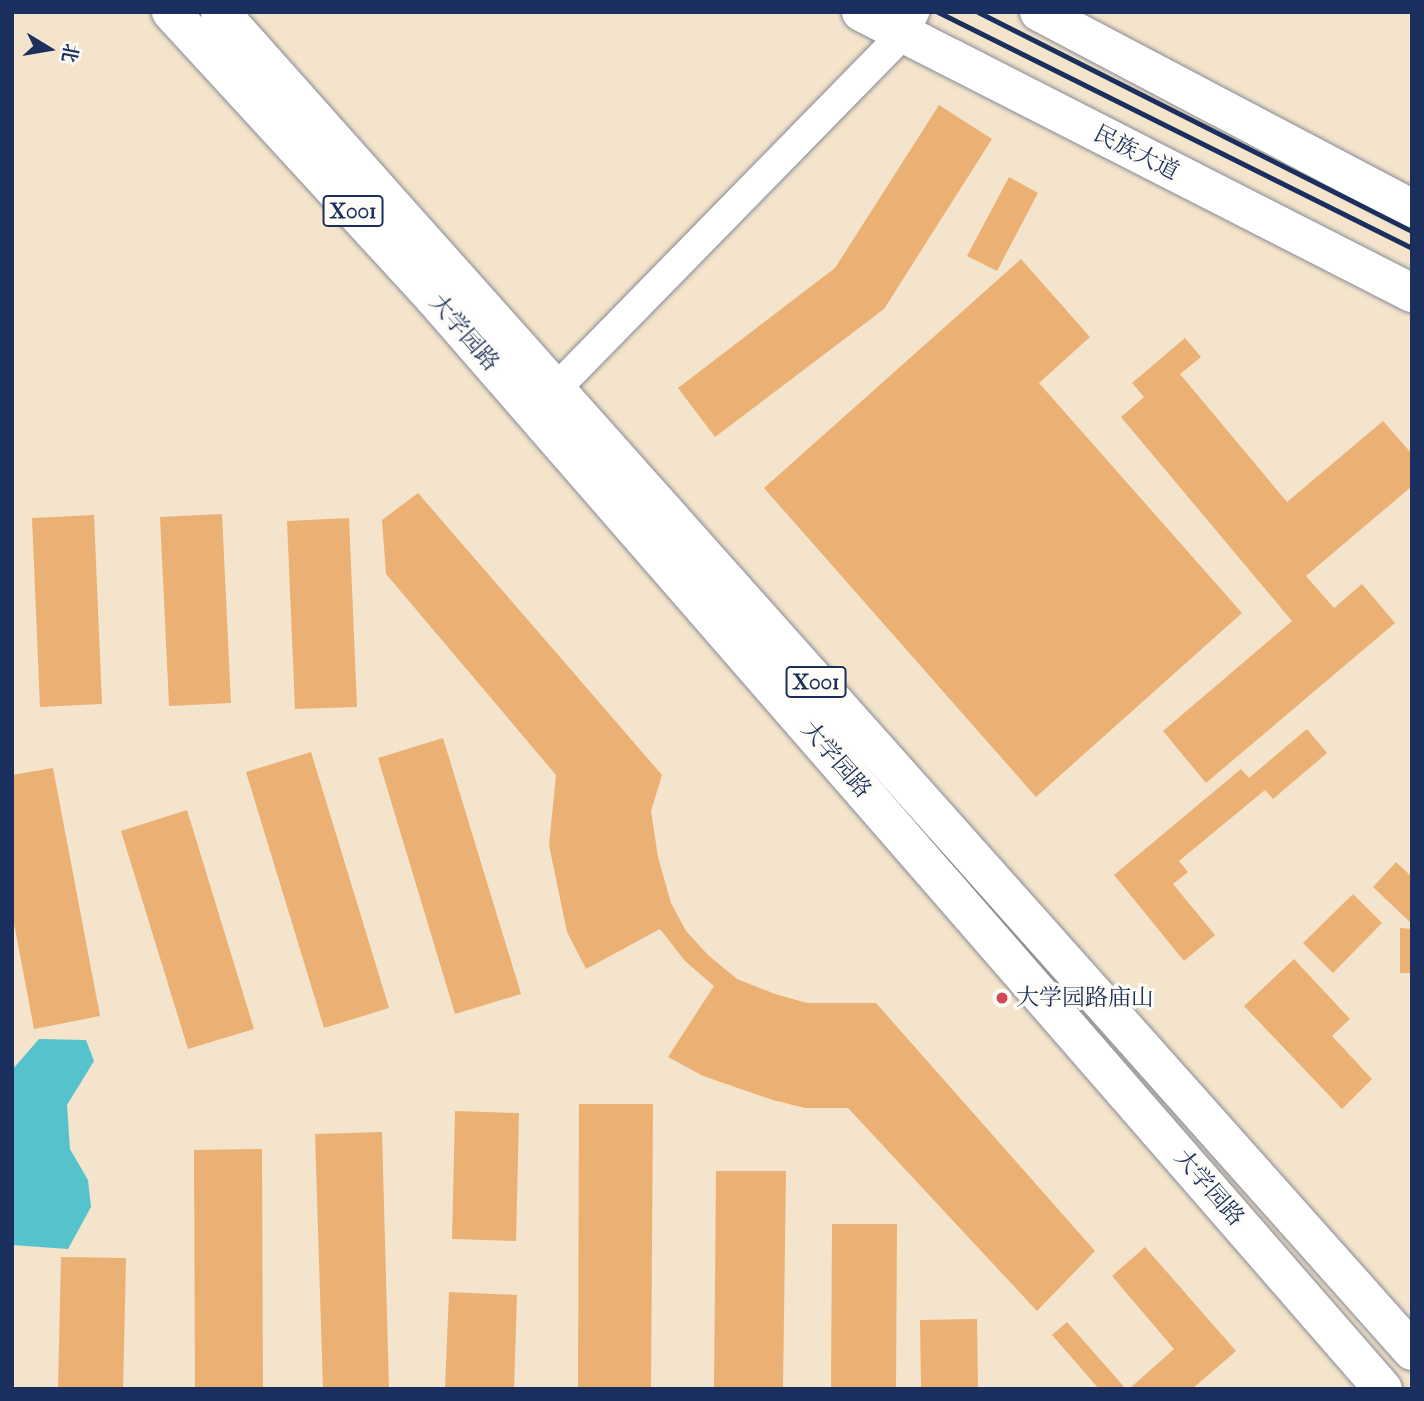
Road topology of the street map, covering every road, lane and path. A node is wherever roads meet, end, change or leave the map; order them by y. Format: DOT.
graph roads {
  1 [pos="171,12"];
  2 [pos="219,12"];
  3 [pos="861,12"];
  4 [pos="1039,12"];
  5 [pos="909,23"];
  6 [pos="1412,209"];
  7 [pos="1412,293"];
  8 [pos="545,401"];
  9 [pos="1412,1351"];
  10 [pos="1383,1389"];
  1 -- 8 [label="main road, 大学园路 / X001"];
  2 -- 8 [label="main road, 大学园路 / X001"];
  3 -- 5 [label="main road, 民族大道"];
  4 -- 6 [label="main road"];
  5 -- 7 [label="main road, 民族大道"];
  5 -- 8 [label="street"];
  8 -- 9 [label="main road, 大学园路 / X001"];
  8 -- 10 [label="main road, 大学园路 / X001"];
}
